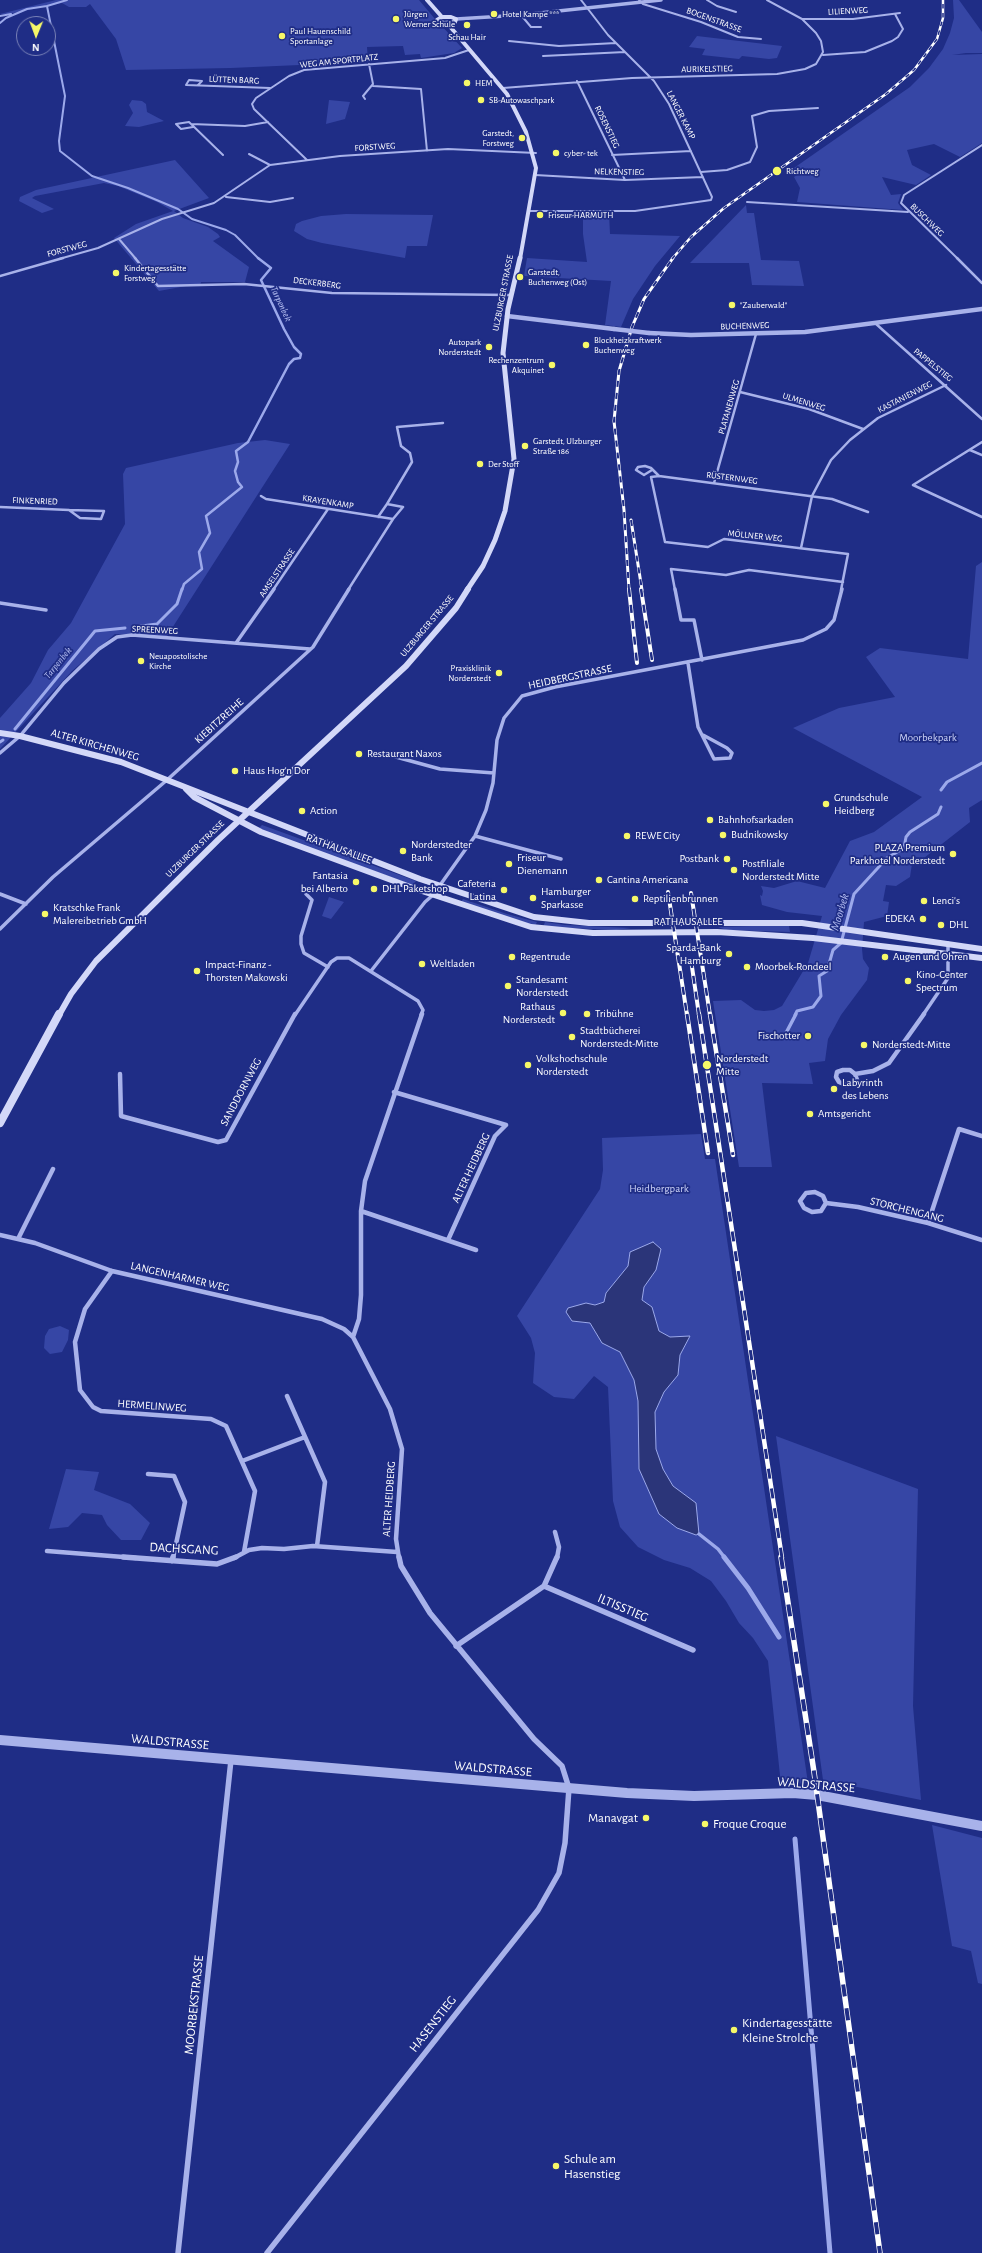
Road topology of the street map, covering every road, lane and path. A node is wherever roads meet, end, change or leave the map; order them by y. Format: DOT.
graph roads {
  1 [pos="427,0"];
  2 [pos="581,0"];
  3 [pos="661,0"];
  4 [pos="707,0"];
  5 [pos="767,0"];
  6 [pos="640,1"];
  7 [pos="589,8"];
  8 [pos="736,12"];
  9 [pos="900,13"];
  10 [pos="895,14"];
  11 [pos="521,15"];
  12 [pos="442,17"];
  13 [pos="456,19"];
  14 [pos="802,19"];
  15 [pos="447,23"];
  16 [pos="541,27"];
  17 [pos="761,39"];
  18 [pos="509,41"];
  19 [pos="616,43"];
  20 [pos="469,50"];
  21 [pos="625,52"];
  22 [pos="822,55"];
  23 [pos="543,56"];
  24 [pos="369,64"];
  25 [pos="651,77"];
  26 [pos="576,81"];
  27 [pos="198,85"];
  28 [pos="373,86"];
  29 [pos="270,88"];
  30 [pos="503,88"];
  31 [pos="365,99"];
  32 [pos="818,108"];
  33 [pos="268,122"];
  34 [pos="192,126"];
  35 [pos="982,145"];
  36 [pos="427,150"];
  37 [pos="691,151"];
  38 [pos="534,153"];
  39 [pos="249,154"];
  40 [pos="223,155"];
  41 [pos="612,155"];
  42 [pos="307,160"];
  43 [pos="270,165"];
  44 [pos="701,172"];
  45 [pos="535,175"];
  46 [pos="703,177"];
  47 [pos="625,180"];
  48 [pos="225,197"];
  49 [pos="293,198"];
  50 [pos="747,202"];
  51 [pos="529,211"];
  52 [pos="909,212"];
  53 [pos="119,239"];
  54 [pos="0,276"];
  55 [pos="982,283"];
  56 [pos="511,295"];
  57 [pos="982,308"];
  58 [pos="507,316"];
  59 [pos="875,323"];
  60 [pos="756,334"];
  61 [pos="946,385"];
  62 [pos="740,392"];
  63 [pos="982,419"];
  64 [pos="443,423"];
  65 [pos="863,429"];
  66 [pos="982,442"];
  67 [pos="970,450"];
  68 [pos="982,455"];
  69 [pos="652,470"];
  70 [pos="644,475"];
  71 [pos="659,476"];
  72 [pos="714,483"];
  73 [pos="261,496"];
  74 [pos="812,496"];
  75 [pos="388,504"];
  76 [pos="0,507"];
  77 [pos="328,509"];
  78 [pos="69,510"];
  79 [pos="868,512"];
  80 [pos="378,517"];
  81 [pos="982,517"];
  82 [pos="393,519"];
  83 [pos="801,548"];
  84 [pos="848,554"];
  85 [pos="843,582"];
  86 [pos="0,603"];
  87 [pos="46,610"];
  88 [pos="236,643"];
  89 [pos="310,650"];
  90 [pos="702,660"];
  91 [pos="688,663"];
  92 [pos="0,728"];
  93 [pos="0,733"];
  94 [pos="703,735"];
  95 [pos="20,736"];
  96 [pos="0,754"];
  97 [pos="396,757"];
  98 [pos="494,773"];
  99 [pos="167,780"];
  100 [pos="185,789"];
  101 [pos="248,812"];
  102 [pos="238,821"];
  103 [pos="475,836"];
  104 [pos="561,859"];
  105 [pos="440,886"];
  106 [pos="0,894"];
  107 [pos="306,894"];
  108 [pos="433,895"];
  109 [pos="26,904"];
  110 [pos="0,928"];
  111 [pos="948,943"];
  112 [pos="982,949"];
  113 [pos="947,953"];
  114 [pos="982,958"];
  115 [pos="328,967"];
  116 [pos="371,971"];
  117 [pos="120,1074"];
  118 [pos="856,1074"];
  119 [pos="394,1092"];
  120 [pos="0,1123"];
  121 [pos="982,1136"];
  122 [pos="53,1169"];
  123 [pos="826,1203"];
  124 [pos="361,1211"];
  125 [pos="928,1223"];
  126 [pos="0,1235"];
  127 [pos="18,1239"];
  128 [pos="448,1240"];
  129 [pos="982,1240"];
  130 [pos="476,1250"];
  131 [pos="112,1271"];
  132 [pos="353,1337"];
  133 [pos="287,1396"];
  134 [pos="305,1437"];
  135 [pos="242,1461"];
  136 [pos="148,1474"];
  137 [pos="555,1532"];
  138 [pos="316,1546"];
  139 [pos="48,1552"];
  140 [pos="244,1552"];
  141 [pos="397,1552"];
  142 [pos="172,1560"];
  143 [pos="544,1586"];
  144 [pos="456,1646"];
  145 [pos="693,1650"];
  146 [pos="0,1740"];
  147 [pos="231,1760"];
  148 [pos="569,1788"];
  149 [pos="982,1826"];
  150 [pos="178,2253"];
  151 [pos="267,2253"];
  1 -- 12 [label="main road, ULZBURGER STRASSE"];
  2 -- 7 [label="street, LANGER KAMP"];
  3 -- 6 [label="street"];
  4 -- 8 [label="street"];
  5 -- 14 [label="street"];
  6 -- 7 [label="street"];
  6 -- 17 [label="street, BOGENSTRASSE"];
  7 -- 11 [label="street"];
  7 -- 19 [label="street, LANGER KAMP"];
  9 -- 10 [label="street, LILIENWEG"];
  10 -- 14 [label="street, LILIENWEG"];
  10 -- 22 [label="street"];
  11 -- 13 [label="street"];
  11 -- 16 [label="street"];
  12 -- 13 [label="main road"];
  12 -- 15 [label="main road, ULZBURGER STRASSE"];
  13 -- 15 [label="main road"];
  14 -- 22 [label="street"];
  15 -- 20 [label="main road, ULZBURGER STRASSE"];
  18 -- 19 [label="street"];
  19 -- 21 [label="street, LANGER KAMP"];
  20 -- 24 [label="street, WEG AM SPORTPLATZ"];
  20 -- 30 [label="main road, ULZBURGER STRASSE"];
  21 -- 23 [label="street"];
  21 -- 25 [label="street, LANGER KAMP"];
  22 -- 25 [label="street, AURIKELSTIEG"];
  24 -- 28 [label="street"];
  24 -- 29 [label="street, WEG AM SPORTPLATZ"];
  25 -- 26 [label="street, AURIKELSTIEG"];
  25 -- 37 [label="street, LANGER KAMP"];
  26 -- 30 [label="street, AURIKELSTIEG"];
  26 -- 41 [label="street, ROSENSTIEG"];
  27 -- 27 [label="street, LÜTTEN BARG"];
  27 -- 29 [label="street, LÜTTEN BARG"];
  28 -- 31 [label="street"];
  28 -- 36 [label="street"];
  29 -- 33 [label="street, WEG AM SPORTPLATZ"];
  30 -- 38 [label="main road, ULZBURGER STRASSE"];
  32 -- 44 [label="street"];
  33 -- 34 [label="street"];
  33 -- 42 [label="street, WEG AM SPORTPLATZ"];
  34 -- 34 [label="street"];
  34 -- 40 [label="street"];
  35 -- 52 [label="street, BUSCHWEG"];
  36 -- 38 [label="street, FORSTWEG"];
  36 -- 42 [label="street, FORSTWEG"];
  37 -- 41 [label="street, LANGER KAMP"];
  37 -- 44 [label="street, LANGER KAMP"];
  38 -- 45 [label="main road, ULZBURGER STRASSE"];
  39 -- 43 [label="street"];
  41 -- 47 [label="street, ROSENSTIEG"];
  42 -- 43 [label="street, FORSTWEG"];
  43 -- 48 [label="street, FORSTWEG"];
  44 -- 46 [label="street, LANGER KAMP"];
  45 -- 47 [label="street, NELKENSTIEG"];
  45 -- 51 [label="main road, ULZBURGER STRASSE"];
  46 -- 47 [label="street, NELKENSTIEG"];
  46 -- 51 [label="street, LANGER KAMP"];
  48 -- 49 [label="street, FORSTWEG"];
  48 -- 53 [label="street, FORSTWEG"];
  50 -- 52 [label="street"];
  51 -- 56 [label="main road, ULZBURGER STRASSE"];
  52 -- 55 [label="street, BUSCHWEG"];
  53 -- 54 [label="street, FORSTWEG"];
  53 -- 56 [label="street, DECKERBERG"];
  56 -- 58 [label="main road, ULZBURGER STRASSE"];
  57 -- 59 [label="street, BUCHENWEG"];
  58 -- 60 [label="street, BUCHENWEG, bridge"];
  58 -- 101 [label="main road, ULZBURGER STRASSE"];
  59 -- 60 [label="street, BUCHENWEG"];
  59 -- 61 [label="street, PAPPELSTIEG"];
  60 -- 62 [label="street, PLATANENWEG"];
  61 -- 63 [label="street, PAPPELSTIEG"];
  61 -- 65 [label="street, KASTANIENWEG"];
  62 -- 65 [label="street, ULMENWEG"];
  62 -- 72 [label="street, PLATANENWEG"];
  64 -- 75 [label="street"];
  65 -- 74 [label="street, KASTANIENWEG"];
  66 -- 67 [label="street"];
  67 -- 68 [label="street"];
  67 -- 81 [label="street"];
  69 -- 70 [label="street"];
  69 -- 70 [label="street"];
  69 -- 71 [label="street"];
  70 -- 71 [label="street, RÜSTERNWEG"];
  71 -- 72 [label="street, RÜSTERNWEG"];
  71 -- 83 [label="street, MÖLLNER WEG"];
  72 -- 74 [label="street, RÜSTERNWEG"];
  73 -- 77 [label="street, KRAYENKAMP"];
  74 -- 79 [label="street, RÜSTERNWEG"];
  74 -- 83 [label="street"];
  75 -- 80 [label="street"];
  75 -- 82 [label="street, KIEBITZREIHE"];
  76 -- 78 [label="street, FINKENRIED"];
  77 -- 80 [label="street, KRAYENKAMP"];
  77 -- 88 [label="street, AMSELSTRASSE"];
  78 -- 78 [label="street, FINKENRIED"];
  80 -- 82 [label="street, KRAYENKAMP"];
  82 -- 89 [label="street, KIEBITZREIHE"];
  83 -- 84 [label="street, MÖLLNER WEG"];
  84 -- 85 [label="street, HEIDBERGSTRASSE"];
  85 -- 90 [label="street, HEIDBERGSTRASSE"];
  85 -- 90 [label="street"];
  86 -- 87 [label="street"];
  88 -- 89 [label="street, SPREENWEG"];
  88 -- 95 [label="street, SPREENWEG"];
  89 -- 99 [label="street, KIEBITZREIHE"];
  90 -- 91 [label="street, HEIDBERGSTRASSE"];
  91 -- 94 [label="street"];
  91 -- 98 [label="street, HEIDBERGSTRASSE"];
  92 -- 95 [label="main road, ALTER KIRCHENWEG"];
  93 -- 95 [label="main road, ALTER KIRCHENWEG"];
  94 -- 94 [label="street"];
  95 -- 96 [label="street, SPREENWEG"];
  95 -- 99 [label="main road, ALTER KIRCHENWEG"];
  97 -- 98 [label="street"];
  98 -- 103 [label="street, HEIDBERGSTRASSE"];
  99 -- 100 [label="main road, ALTER KIRCHENWEG"];
  99 -- 109 [label="street, KIEBITZREIHE"];
  100 -- 101 [label="main road, ALTER KIRCHENWEG"];
  100 -- 102 [label="main road, ALTER KIRCHENWEG"];
  101 -- 102 [label="main road, ULZBURGER STRASSE"];
  101 -- 105 [label="main road, RATHAUSALLEE"];
  102 -- 108 [label="main road, RATHAUSALLEE"];
  102 -- 120 [label="main road, ULZBURGER STRASSE"];
  103 -- 104 [label="street"];
  103 -- 105 [label="street, HEIDBERGSTRASSE"];
  105 -- 108 [label="street"];
  105 -- 111 [label="main road, RATHAUSALLEE"];
  106 -- 109 [label="street"];
  107 -- 115 [label="street"];
  108 -- 113 [label="main road, RATHAUSALLEE"];
  108 -- 116 [label="street"];
  109 -- 110 [label="street, KIEBITZREIHE"];
  111 -- 112 [label="main road, RATHAUSALLEE"];
  111 -- 113 [label="street"];
  113 -- 114 [label="main road, RATHAUSALLEE"];
  113 -- 118 [label="street"];
  115 -- 116 [label="street"];
  115 -- 117 [label="street, SANDDORNWEG"];
  116 -- 119 [label="street"];
  118 -- 118 [label="street"];
  119 -- 124 [label="street"];
  119 -- 128 [label="street, ALTER HEIDBERG"];
  121 -- 125 [label="street"];
  122 -- 127 [label="street"];
  123 -- 123 [label="street, STORCHENGANG"];
  123 -- 125 [label="street, STORCHENGANG"];
  124 -- 128 [label="street"];
  124 -- 132 [label="street"];
  125 -- 129 [label="street, STORCHENGANG"];
  126 -- 127 [label="street, LANGENHARMER WEG"];
  127 -- 131 [label="street, LANGENHARMER WEG"];
  128 -- 130 [label="street"];
  131 -- 132 [label="street, LANGENHARMER WEG"];
  131 -- 135 [label="street, HERMELINWEG"];
  132 -- 141 [label="street, ALTER HEIDBERG"];
  133 -- 134 [label="street"];
  134 -- 135 [label="street"];
  134 -- 138 [label="street"];
  135 -- 140 [label="street, HERMELINWEG"];
  136 -- 142 [label="street"];
  137 -- 143 [label="street"];
  138 -- 140 [label="street, DACHSGANG"];
  138 -- 141 [label="street, DACHSGANG"];
  139 -- 142 [label="street, DACHSGANG"];
  140 -- 142 [label="street, DACHSGANG"];
  141 -- 144 [label="street, ALTER HEIDBERG"];
  143 -- 144 [label="street"];
  143 -- 145 [label="street, ILTISSTIEG"];
  144 -- 148 [label="street, ALTER HEIDBERG"];
  146 -- 147 [label="street, WALDSTRASSE"];
  147 -- 148 [label="street, WALDSTRASSE"];
  147 -- 150 [label="street, MOORBEKSTRASSE"];
  148 -- 149 [label="street, WALDSTRASSE"];
  148 -- 151 [label="street, HASENSTIEG"];
}
